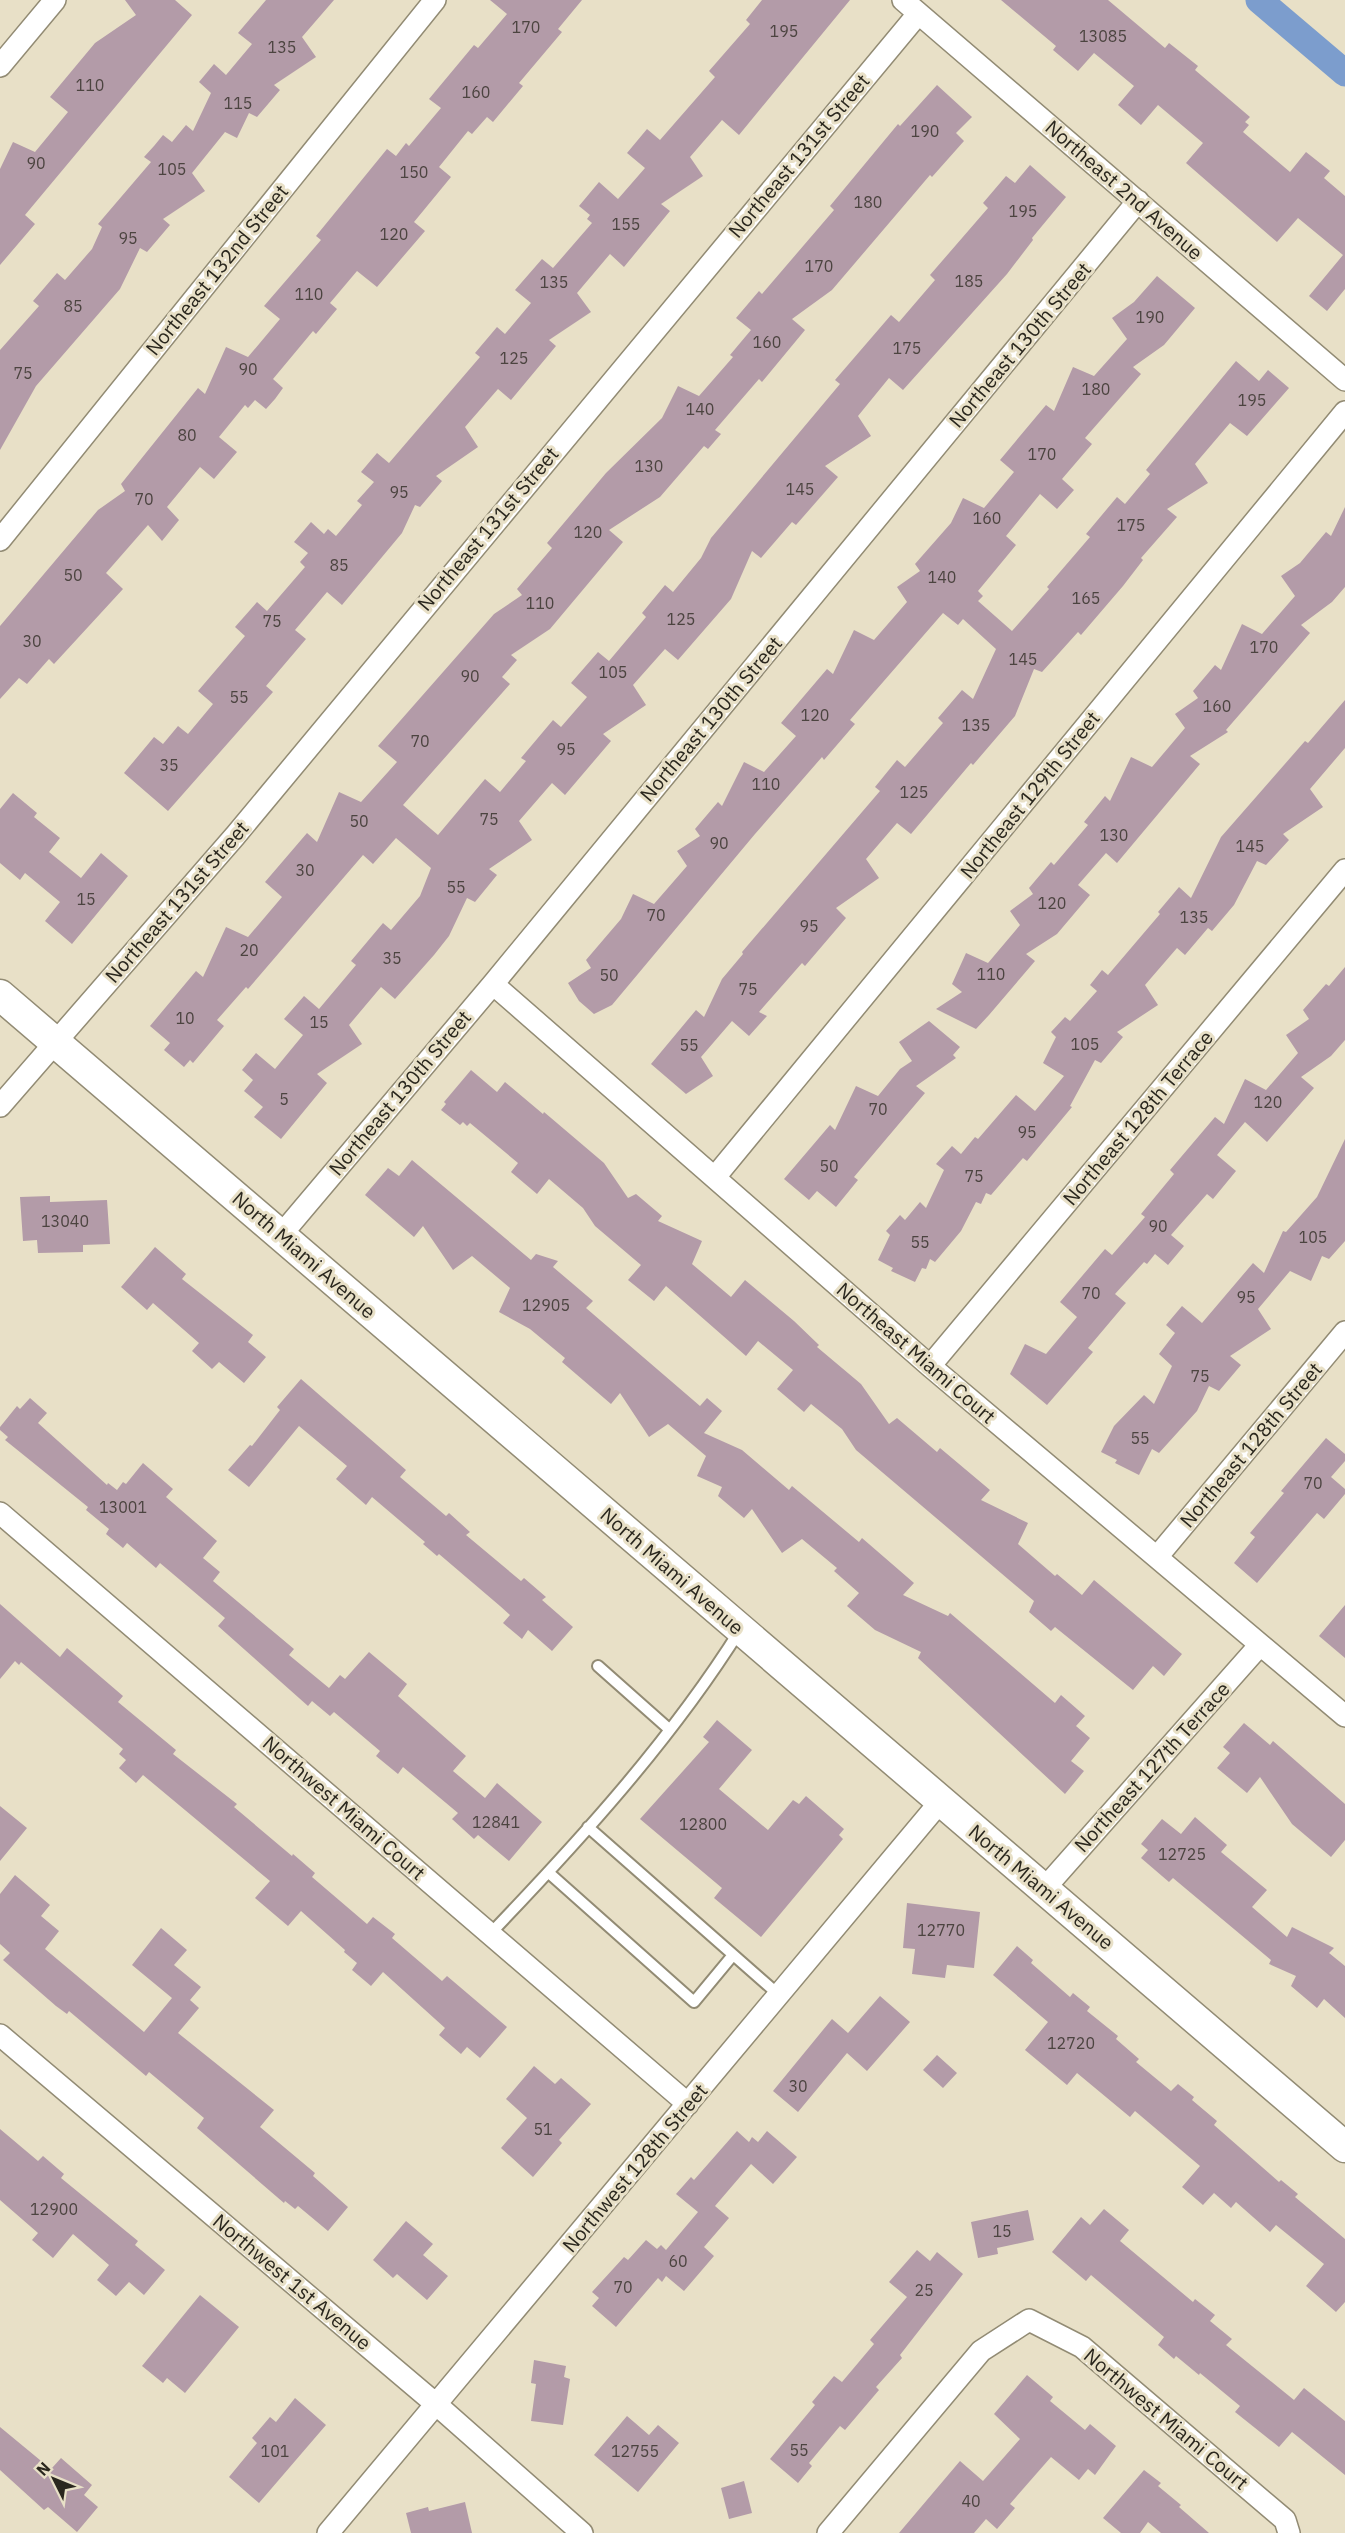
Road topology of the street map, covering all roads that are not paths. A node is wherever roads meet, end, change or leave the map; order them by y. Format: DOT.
graph roads {
  1 [pos="55,0"];
  2 [pos="435,0"];
  3 [pos="911,7"];
  4 [pos="0,66"];
  5 [pos="1138,201"];
  6 [pos="1345,380"];
  7 [pos="1345,412"];
  8 [pos="0,540"];
  9 [pos="1345,870"];
  10 [pos="493,984"];
  11 [pos="0,995"];
  12 [pos="54,1041"];
  13 [pos="0,1106"];
  14 [pos="715,1177"];
  15 [pos="280,1235"];
  16 [pos="1345,1332"];
  17 [pos="930,1366"];
  18 [pos="0,1513"];
  19 [pos="1156,1557"];
  20 [pos="740,1629"];
  21 [pos="1259,1646"];
  22 [pos="598,1666"];
  23 [pos="1345,1716"];
  24 [pos="669,1729"];
  25 [pos="940,1802"];
  26 [pos="588,1827"];
  27 [pos="549,1873"];
  28 [pos="1044,1889"];
  29 [pos="490,1934"];
  30 [pos="733,1955"];
  31 [pos="778,1995"];
  32 [pos="0,2035"];
  33 [pos="688,2104"];
  34 [pos="1345,2147"];
  35 [pos="437,2405"];
  36 [pos="328,2533"];
  37 [pos="582,2533"];
  38 [pos="828,2533"];
  39 [pos="1289,2533"];
  1 -- 4 [label="street"];
  2 -- 8 [label="street, Northeast 132nd Street"];
  3 -- 5 [label="street, Northeast 2nd Avenue"];
  3 -- 12 [label="street, Northeast 131st Street"];
  5 -- 6 [label="street, Northeast 2nd Avenue"];
  5 -- 10 [label="street, Northeast 130th Street"];
  7 -- 14 [label="street, Northeast 129th Street"];
  9 -- 17 [label="street, Northeast 128th Terrace"];
  10 -- 14 [label="street, Northeast Miami Court"];
  10 -- 15 [label="street, Northeast 130th Street"];
  11 -- 12 [label="street, North Miami Avenue"];
  12 -- 13 [label="street, Northeast 131st Street"];
  12 -- 15 [label="street, North Miami Avenue"];
  14 -- 17 [label="street, Northeast Miami Court"];
  15 -- 20 [label="street, North Miami Avenue"];
  16 -- 19 [label="street, Northeast 128th Street"];
  17 -- 19 [label="street, Northeast Miami Court"];
  18 -- 29 [label="street, Northwest Miami Court"];
  19 -- 21 [label="street, Northeast Miami Court"];
  20 -- 24 [label="lane"];
  20 -- 25 [label="street, North Miami Avenue"];
  21 -- 23 [label="street, Northeast Miami Court"];
  21 -- 28 [label="street, Northeast 127th Terrace"];
  22 -- 24 [label="lane"];
  24 -- 26 [label="lane"];
  25 -- 28 [label="street, North Miami Avenue"];
  25 -- 31 [label="street, Northwest 128th Street"];
  26 -- 27 [label="lane"];
  26 -- 30 [label="lane"];
  27 -- 29 [label="lane"];
  27 -- 30 [label="lane"];
  28 -- 34 [label="street, North Miami Avenue"];
  29 -- 33 [label="street, Northwest Miami Court"];
  30 -- 31 [label="lane"];
  31 -- 33 [label="street, Northwest 128th Street"];
  32 -- 35 [label="street, Northwest 1st Avenue"];
  33 -- 35 [label="street, Northwest 128th Street"];
  35 -- 36 [label="street, Northwest 128th Street"];
  35 -- 37 [label="street, Northwest 1st Avenue"];
  38 -- 39 [label="street, Northwest Miami Court"];
}
